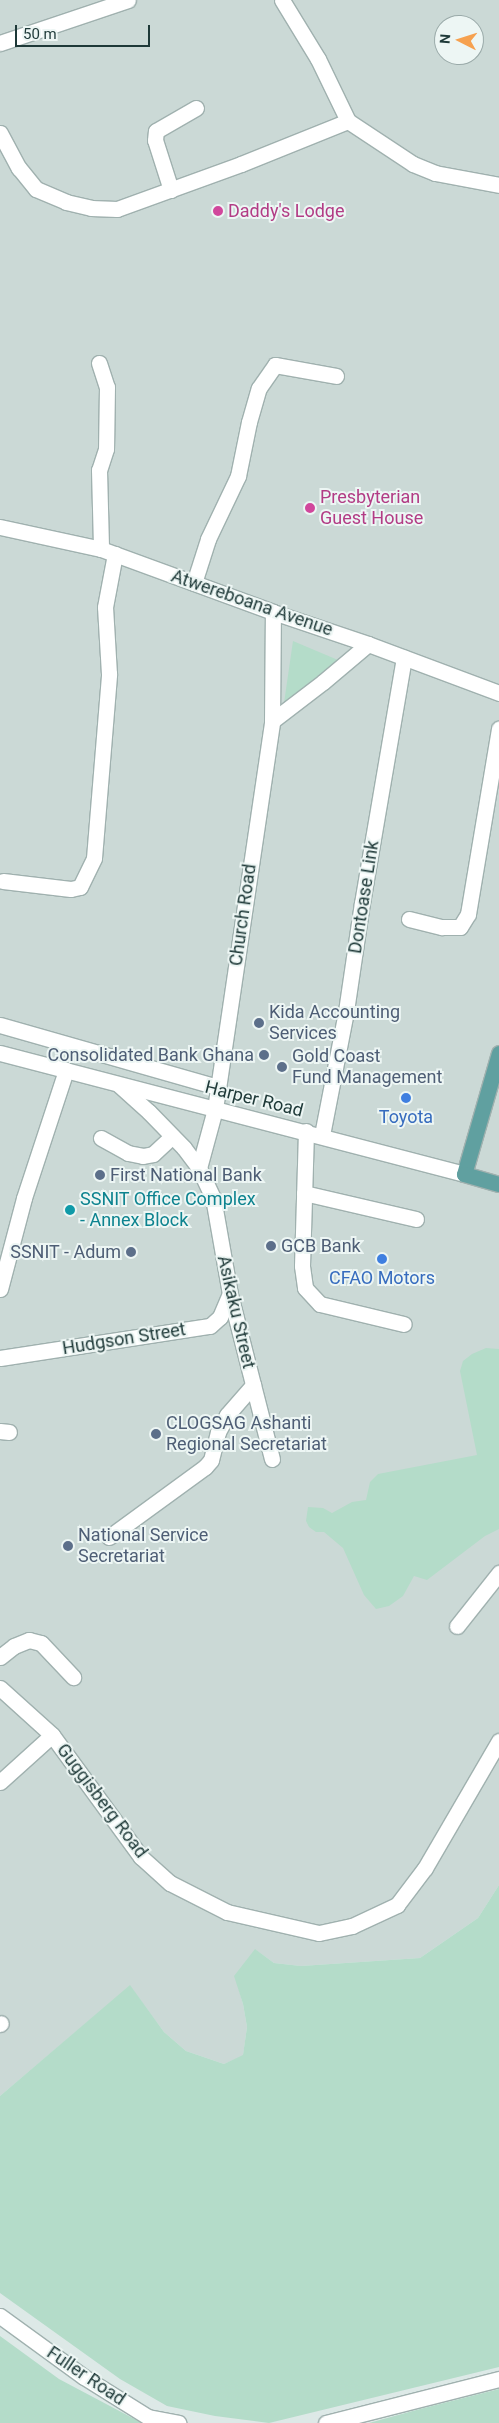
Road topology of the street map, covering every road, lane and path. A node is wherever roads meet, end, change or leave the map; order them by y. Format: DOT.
graph roads {
  1 [pos="128,0"];
  2 [pos="282,0"];
  3 [pos="0,43"];
  4 [pos="196,108"];
  5 [pos="348,121"];
  6 [pos="0,133"];
  7 [pos="499,185"];
  8 [pos="171,190"];
  9 [pos="99,363"];
  10 [pos="336,376"];
  11 [pos="0,527"];
  12 [pos="108,552"];
  13 [pos="194,583"];
  14 [pos="273,612"];
  15 [pos="368,644"];
  16 [pos="404,658"];
  17 [pos="499,693"];
  18 [pos="272,720"];
  19 [pos="499,728"];
  20 [pos="4,881"];
  21 [pos="409,919"];
  22 [pos="0,1025"];
  23 [pos="0,1053"];
  24 [pos="499,1053"];
  25 [pos="66,1070"];
  26 [pos="116,1083"];
  27 [pos="218,1087"];
  28 [pos="215,1109"];
  29 [pos="306,1131"];
  30 [pos="322,1135"];
  31 [pos="101,1138"];
  32 [pos="171,1138"];
  33 [pos="198,1168"];
  34 [pos="464,1174"];
  35 [pos="499,1184"];
  36 [pos="304,1193"];
  37 [pos="416,1219"];
  38 [pos="0,1289"];
  39 [pos="230,1294"];
  40 [pos="404,1324"];
  41 [pos="0,1358"];
  42 [pos="254,1384"];
  43 [pos="272,1459"];
  44 [pos="109,1537"];
  45 [pos="499,1573"];
  46 [pos="457,1626"];
  47 [pos="0,1657"];
  48 [pos="73,1676"];
  49 [pos="0,1688"];
  50 [pos="52,1735"];
  51 [pos="499,1741"];
  52 [pos="0,1782"];
  53 [pos="0,2316"];
  54 [pos="499,2379"];
  55 [pos="178,2423"];
  56 [pos="326,2423"];
  1 -- 3 [label="street"];
  2 -- 5 [label="street"];
  4 -- 8 [label="street"];
  5 -- 7 [label="street"];
  5 -- 8 [label="street"];
  6 -- 8 [label="street"];
  9 -- 12 [label="street"];
  10 -- 13 [label="street"];
  11 -- 12 [label="street, Atwereboana Avenue"];
  12 -- 13 [label="street, Atwereboana Avenue"];
  12 -- 20 [label="street"];
  13 -- 14 [label="street, Atwereboana Avenue"];
  14 -- 15 [label="street, Atwereboana Avenue"];
  14 -- 18 [label="street, Church Road"];
  15 -- 16 [label="street, Atwereboana Avenue"];
  15 -- 18 [label="street"];
  16 -- 17 [label="street, Atwereboana Avenue"];
  16 -- 30 [label="street, Dontoase Link"];
  18 -- 27 [label="street, Church Road"];
  19 -- 21 [label="street"];
  22 -- 27 [label="street"];
  23 -- 25 [label="street, Harper Road"];
  24 -- 34 [label="main road"];
  25 -- 26 [label="street, Harper Road"];
  25 -- 38 [label="street"];
  26 -- 28 [label="street, Harper Road"];
  26 -- 32 [label="street, Asikaku Street"];
  27 -- 28 [label="street, Church Road"];
  28 -- 29 [label="street, Harper Road"];
  28 -- 33 [label="street"];
  29 -- 30 [label="street, Harper Road"];
  29 -- 36 [label="street"];
  30 -- 34 [label="street, Harper Road"];
  31 -- 32 [label="street"];
  32 -- 33 [label="street, Asikaku Street"];
  33 -- 39 [label="street, Asikaku Street"];
  34 -- 35 [label="main road, Harper Road"];
  36 -- 37 [label="street"];
  36 -- 40 [label="street"];
  39 -- 41 [label="street, Hudgson Street"];
  39 -- 42 [label="street, Asikaku Street"];
  42 -- 43 [label="street, Asikaku Street"];
  42 -- 44 [label="street"];
  45 -- 46 [label="street"];
  47 -- 48 [label="street"];
  49 -- 50 [label="street, Guggisberg Road"];
  50 -- 51 [label="street, Guggisberg Road"];
  50 -- 52 [label="street"];
  53 -- 55 [label="street, Fuller Road"];
  54 -- 56 [label="street"];
}
